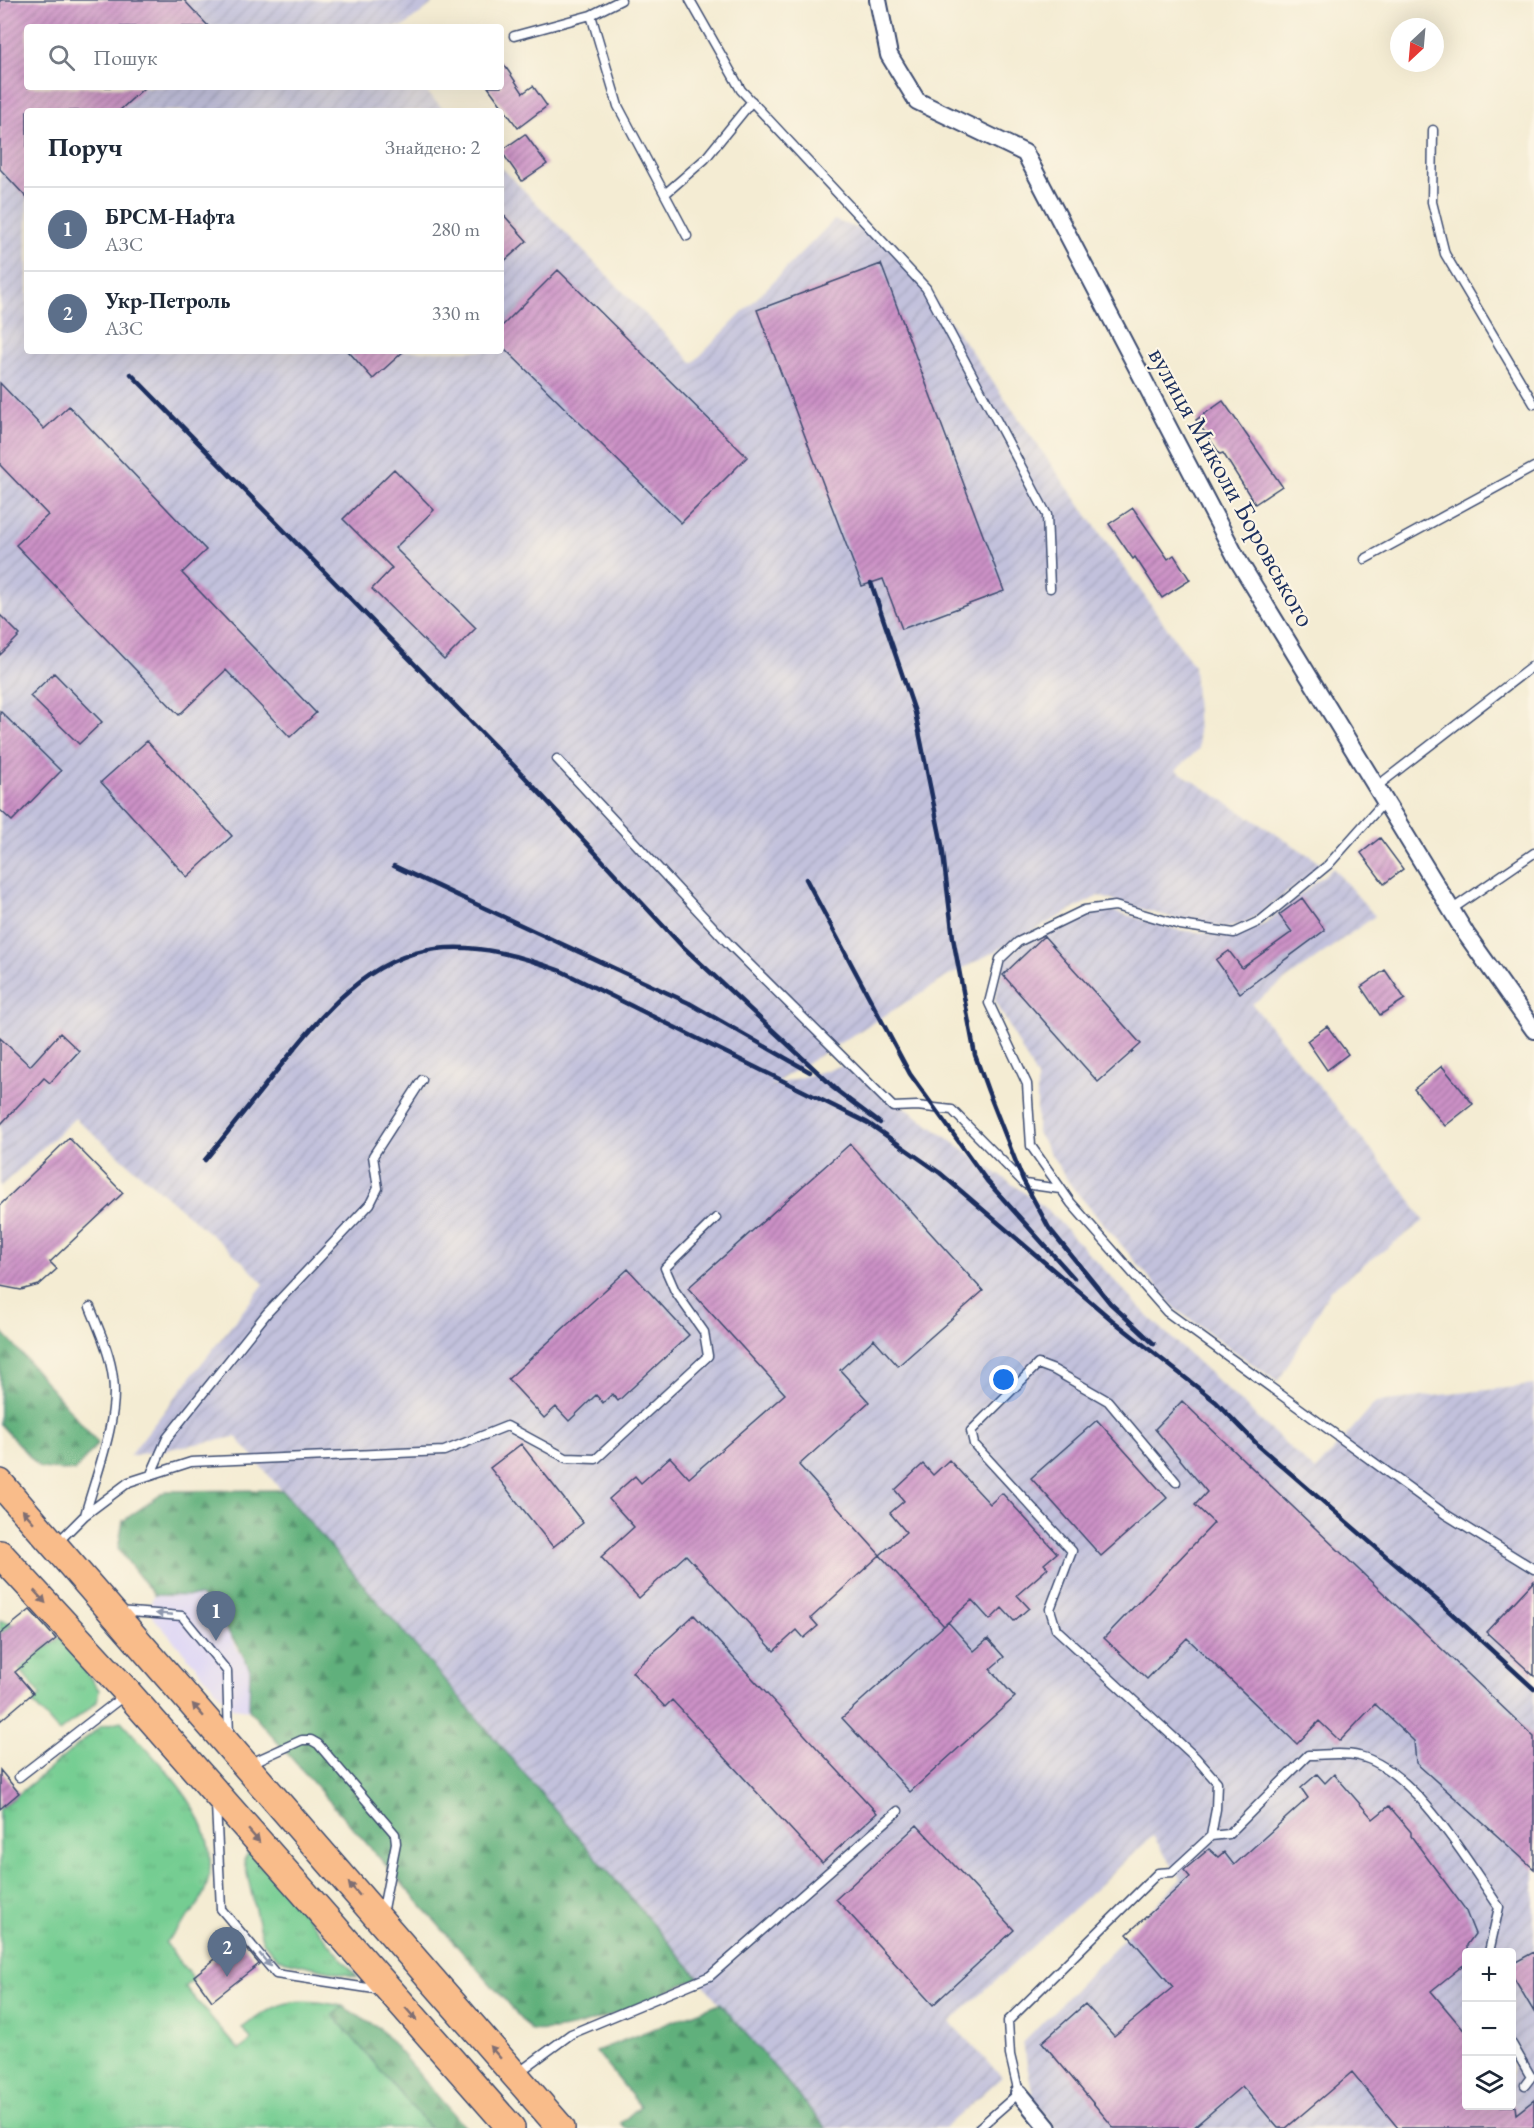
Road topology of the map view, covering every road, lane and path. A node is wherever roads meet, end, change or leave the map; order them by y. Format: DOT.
graph roads {
  1 [pos="621,0"];
  2 [pos="690,0"];
  3 [pos="878,0"];
  4 [pos="591,15"];
  5 [pos="514,36"];
  6 [pos="752,101"];
  7 [pos="1433,130"];
  8 [pos="665,194"];
  9 [pos="687,236"];
  10 [pos="1534,404"];
  11 [pos="1534,466"];
  12 [pos="1365,559"];
  13 [pos="1050,588"];
  14 [pos="1534,665"];
  15 [pos="557,759"];
  16 [pos="1380,794"];
  17 [pos="1534,853"];
  18 [pos="1451,910"];
  19 [pos="1534,1030"];
  20 [pos="422,1080"];
  21 [pos="1060,1189"];
  22 [pos="716,1218"];
  23 [pos="90,1307"];
  24 [pos="151,1474"];
  25 [pos="1176,1482"];
  26 [pos="0,1483"];
  27 [pos="85,1515"];
  28 [pos="54,1546"];
  29 [pos="0,1554"];
  30 [pos="1534,1569"];
  31 [pos="110,1610"];
  32 [pos="128,1693"];
  33 [pos="238,1755"];
  34 [pos="19,1777"];
  35 [pos="216,1792"];
  36 [pos="898,1810"];
  37 [pos="1210,1836"];
  38 [pos="381,1920"];
  39 [pos="1490,1948"];
  40 [pos="392,1992"];
  41 [pos="1516,2051"];
  42 [pos="515,2075"];
  43 [pos="1525,2085"];
  44 [pos="1019,2093"];
  45 [pos="511,2128"];
  46 [pos="561,2128"];
  47 [pos="980,2128"];
  48 [pos="1048,2128"];
  1 -- 4 [label="lane"];
  2 -- 6 [label="lane"];
  3 -- 16 [label="street, вулиця Миколи Боровського"];
  4 -- 5 [label="lane"];
  4 -- 8 [label="lane"];
  6 -- 8 [label="lane"];
  6 -- 13 [label="lane"];
  7 -- 10 [label="lane"];
  8 -- 9 [label="lane"];
  11 -- 12 [label="lane"];
  14 -- 16 [label="lane"];
  15 -- 21 [label="lane"];
  16 -- 18 [label="street, вулиця Миколи Боровського"];
  16 -- 21 [label="lane"];
  17 -- 18 [label="lane"];
  18 -- 19 [label="street, вулиця Миколи Боровського"];
  20 -- 24 [label="lane"];
  21 -- 30 [label="lane"];
  22 -- 24 [label="lane"];
  23 -- 27 [label="lane"];
  24 -- 27 [label="lane"];
  25 -- 37 [label="lane"];
  28 -- 26 [label="main road, one-way"];
  27 -- 28 [label="lane"];
  28 -- 31 [label="main road"];
  29 -- 32 [label="main road, one-way"];
  33 -- 31 [label="main road, one-way"];
  33 -- 31 [label="lane, one-way"];
  32 -- 34 [label="lane"];
  32 -- 35 [label="main road"];
  38 -- 33 [label="main road, one-way"];
  33 -- 38 [label="lane"];
  35 -- 40 [label="main road, one-way"];
  35 -- 40 [label="lane, one-way"];
  36 -- 42 [label="lane"];
  37 -- 39 [label="lane"];
  37 -- 44 [label="lane"];
  42 -- 38 [label="main road, one-way"];
  40 -- 45 [label="main road, one-way"];
  41 -- 43 [label="lane"];
  42 -- 46 [label="main road"];
  44 -- 47 [label="lane"];
  44 -- 48 [label="street"];
}
